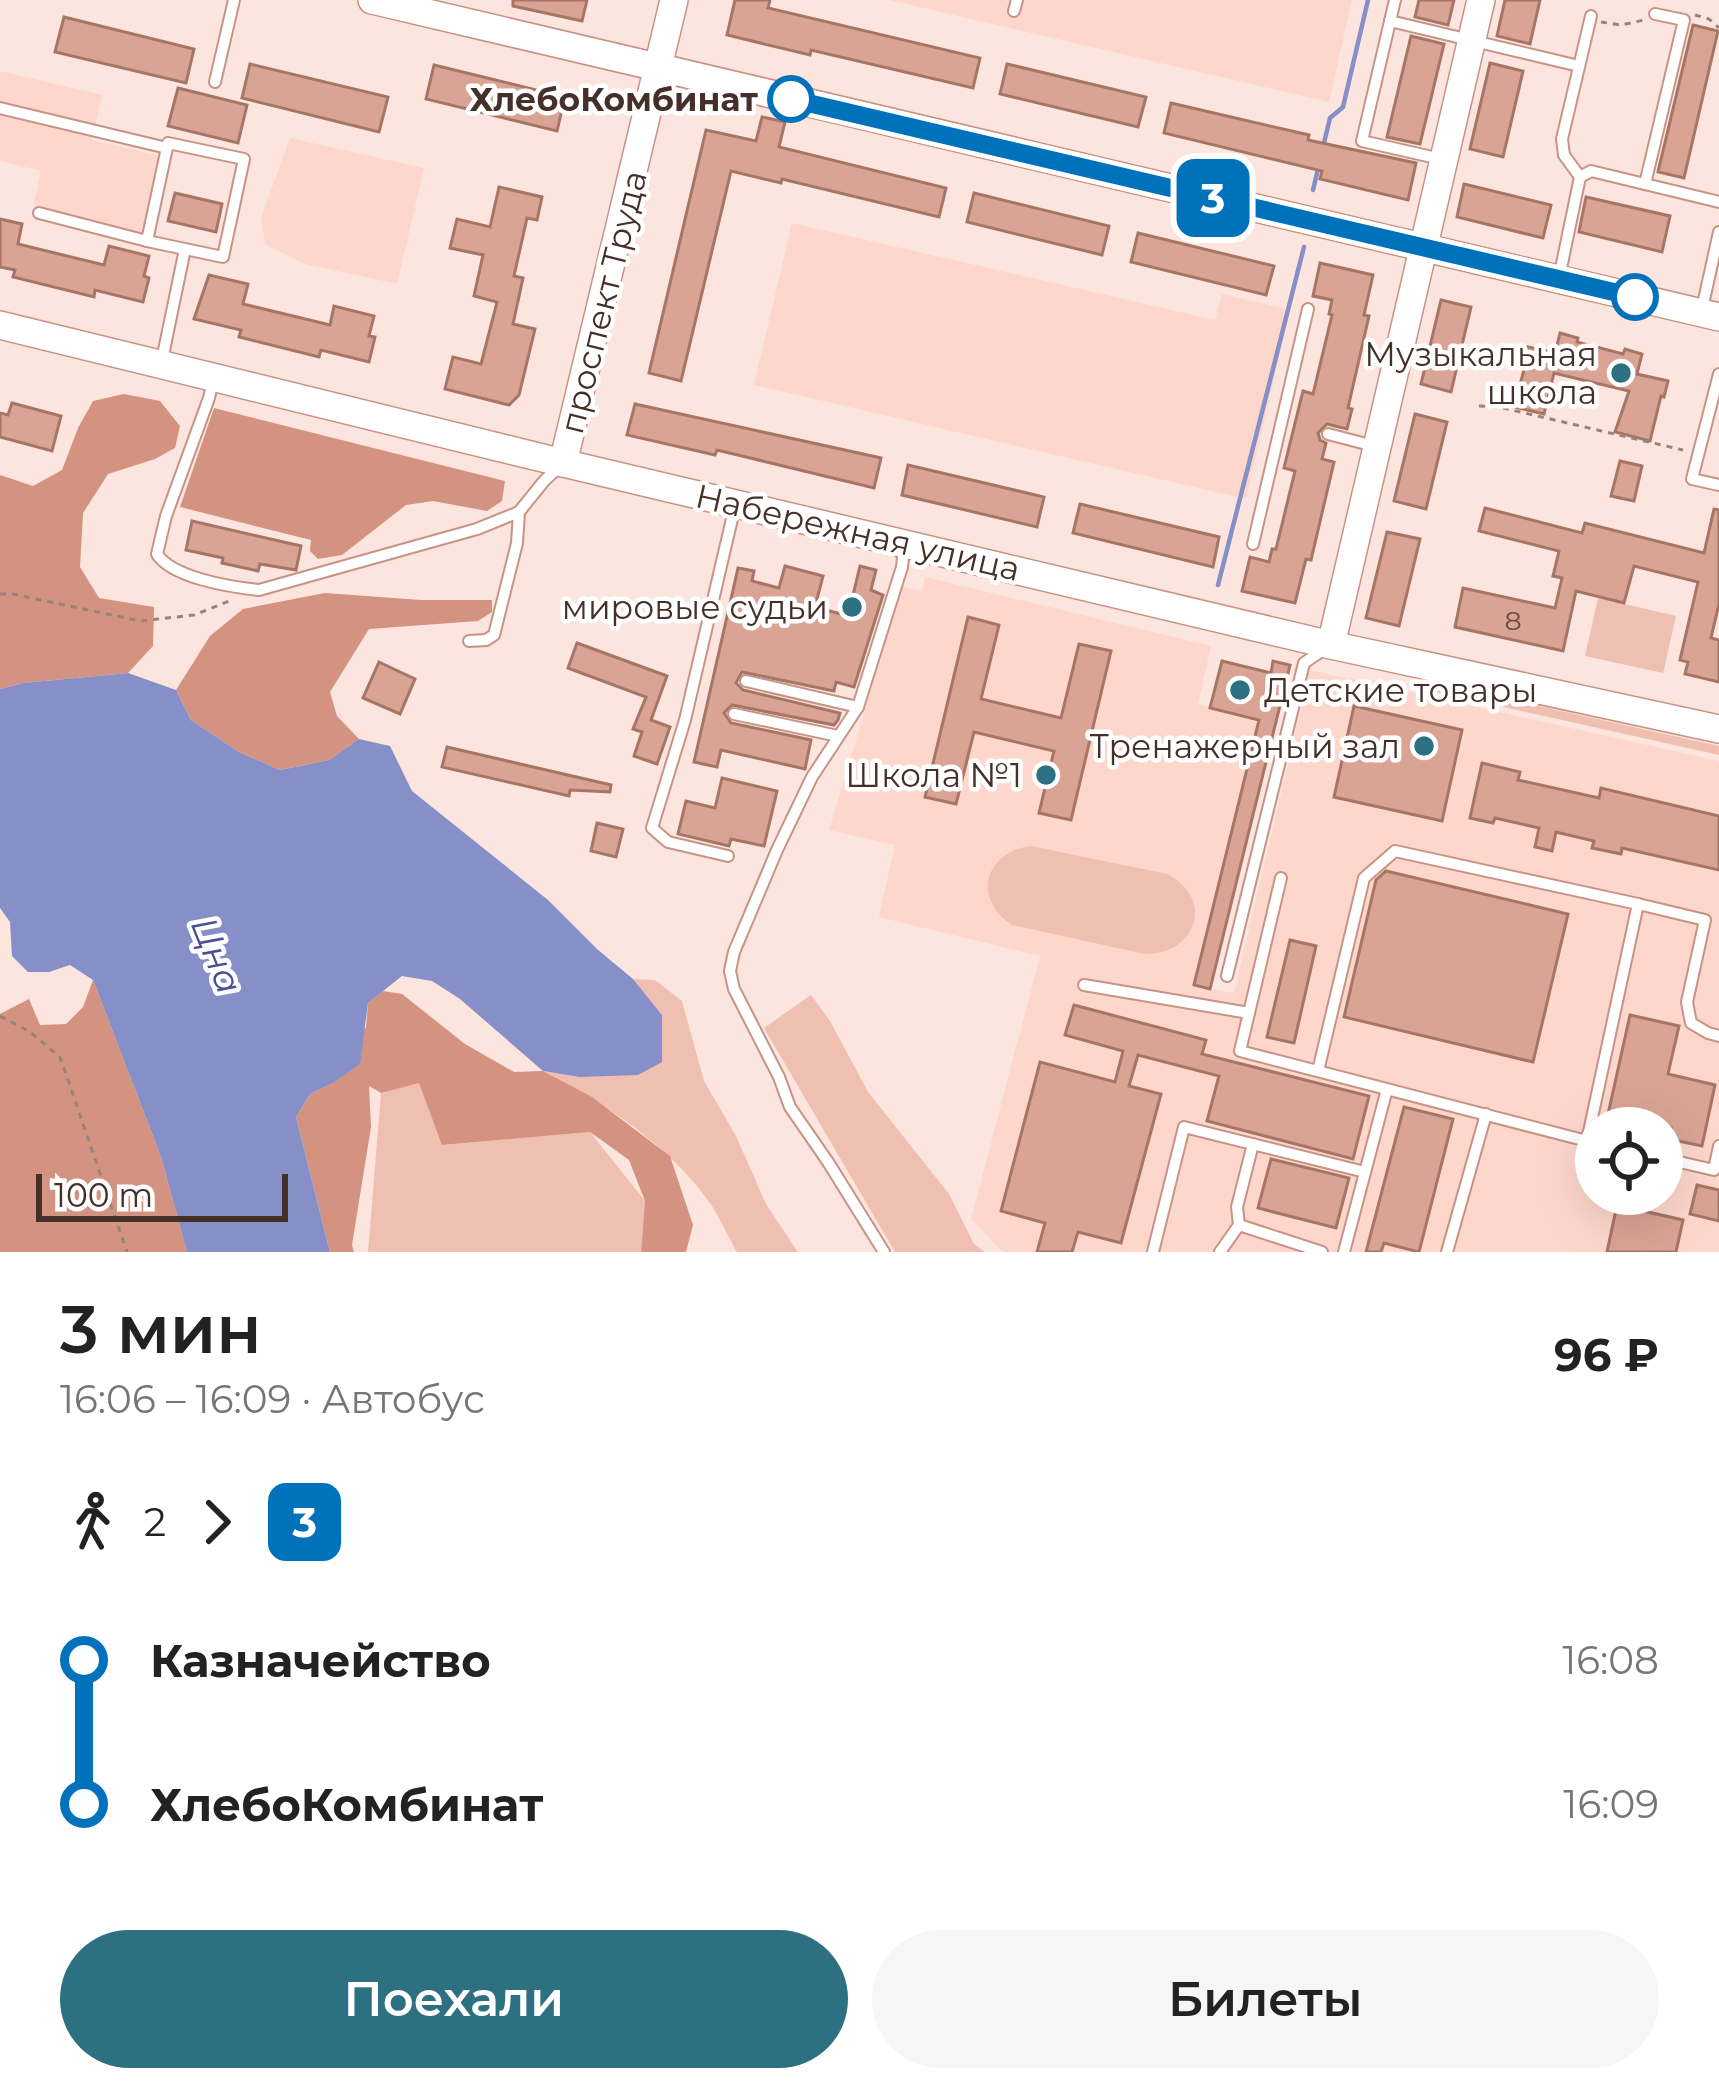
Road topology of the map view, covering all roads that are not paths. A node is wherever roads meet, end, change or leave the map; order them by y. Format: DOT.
graph roads {
  1 [pos="234,0"];
  2 [pos="372,0"];
  3 [pos="674,0"];
  4 [pos="1395,0"];
  5 [pos="1481,0"];
  6 [pos="1659,15"];
  7 [pos="1591,16"];
  8 [pos="1390,21"];
  9 [pos="1471,41"];
  10 [pos="1579,67"];
  11 [pos="658,68"];
  12 [pos="215,82"];
  13 [pos="0,108"];
  14 [pos="167,148"];
  15 [pos="1444,160"];
  16 [pos="1580,177"];
  17 [pos="1645,184"];
  18 [pos="1719,202"];
  19 [pos="39,213"];
  20 [pos="1719,232"];
  21 [pos="147,241"];
  22 [pos="1424,247"];
  23 [pos="185,249"];
  24 [pos="1559,278"];
  25 [pos="1308,309"];
  26 [pos="1710,314"];
  27 [pos="0,325"];
  28 [pos="161,364"];
  29 [pos="1719,374"];
  30 [pos="214,376"];
  31 [pos="1328,434"];
  32 [pos="1377,446"];
  33 [pos="563,463"];
  34 [pos="1719,485"];
  35 [pos="735,503"];
  36 [pos="520,512"];
  37 [pos="905,542"];
  38 [pos="1253,544"];
  39 [pos="469,641"];
  40 [pos="1331,645"];
  41 [pos="746,680"];
  42 [pos="858,707"];
  43 [pos="734,714"];
  44 [pos="1719,729"];
  45 [pos="838,736"];
  46 [pos="728,856"];
  47 [pos="1281,878"];
  48 [pos="1638,904"];
  49 [pos="1227,976"];
  50 [pos="1084,985"];
  51 [pos="1249,1013"];
  52 [pos="1719,1036"];
  53 [pos="1318,1071"];
  54 [pos="1387,1089"];
  55 [pos="1599,1107"];
  56 [pos="1486,1114"];
  57 [pos="1575,1138"];
  58 [pos="1253,1144"];
  59 [pos="1719,1146"];
  60 [pos="1683,1163"];
  61 [pos="1365,1172"];
  62 [pos="1239,1225"];
  63 [pos="884,1252"];
  64 [pos="1153,1252"];
  65 [pos="1220,1252"];
  66 [pos="1322,1252"];
  67 [pos="1344,1252"];
  68 [pos="1447,1252"];
  1 -- 12 [label="lane"];
  2 -- 11 [label="street"];
  3 -- 11 [label="street, проспект Труда"];
  4 -- 8 [label="lane"];
  5 -- 9 [label="street"];
  6 -- 17 [label="lane"];
  7 -- 10 [label="lane"];
  8 -- 9 [label="lane"];
  8 -- 15 [label="lane"];
  9 -- 10 [label="lane"];
  9 -- 15 [label="street"];
  10 -- 16 [label="lane"];
  11 -- 22 [label="street"];
  11 -- 33 [label="street, проспект Труда"];
  13 -- 14 [label="lane"];
  14 -- 21 [label="lane"];
  14 -- 23 [label="lane"];
  15 -- 22 [label="street"];
  16 -- 17 [label="lane"];
  16 -- 24 [label="lane"];
  17 -- 18 [label="lane"];
  19 -- 21 [label="lane"];
  20 -- 26 [label="lane"];
  21 -- 23 [label="lane"];
  22 -- 24 [label="street"];
  22 -- 32 [label="street"];
  23 -- 28 [label="lane"];
  24 -- 26 [label="street"];
  25 -- 38 [label="lane"];
  27 -- 28 [label="street, Набережная улица"];
  28 -- 30 [label="street, Набережная улица"];
  29 -- 34 [label="lane"];
  30 -- 33 [label="street, Набережная улица"];
  30 -- 36 [label="lane"];
  31 -- 32 [label="lane"];
  32 -- 40 [label="street"];
  33 -- 35 [label="street, Набережная улица"];
  33 -- 36 [label="lane"];
  35 -- 37 [label="street, Набережная улица"];
  35 -- 46 [label="lane"];
  36 -- 39 [label="lane"];
  37 -- 40 [label="street, Набережная улица"];
  37 -- 42 [label="lane"];
  40 -- 44 [label="street, Набережная улица"];
  40 -- 49 [label="lane"];
  41 -- 42 [label="lane"];
  42 -- 45 [label="lane"];
  43 -- 45 [label="lane"];
  45 -- 63 [label="lane"];
  47 -- 51 [label="lane"];
  48 -- 52 [label="lane"];
  48 -- 53 [label="lane"];
  48 -- 55 [label="lane"];
  50 -- 51 [label="lane"];
  51 -- 53 [label="lane"];
  53 -- 54 [label="lane"];
  54 -- 56 [label="lane"];
  54 -- 61 [label="lane"];
  56 -- 57 [label="lane"];
  56 -- 68 [label="lane"];
  58 -- 61 [label="lane"];
  58 -- 62 [label="lane"];
  58 -- 64 [label="lane"];
  59 -- 60 [label="lane"];
  61 -- 67 [label="lane"];
  62 -- 65 [label="lane"];
  62 -- 66 [label="lane"];
}
